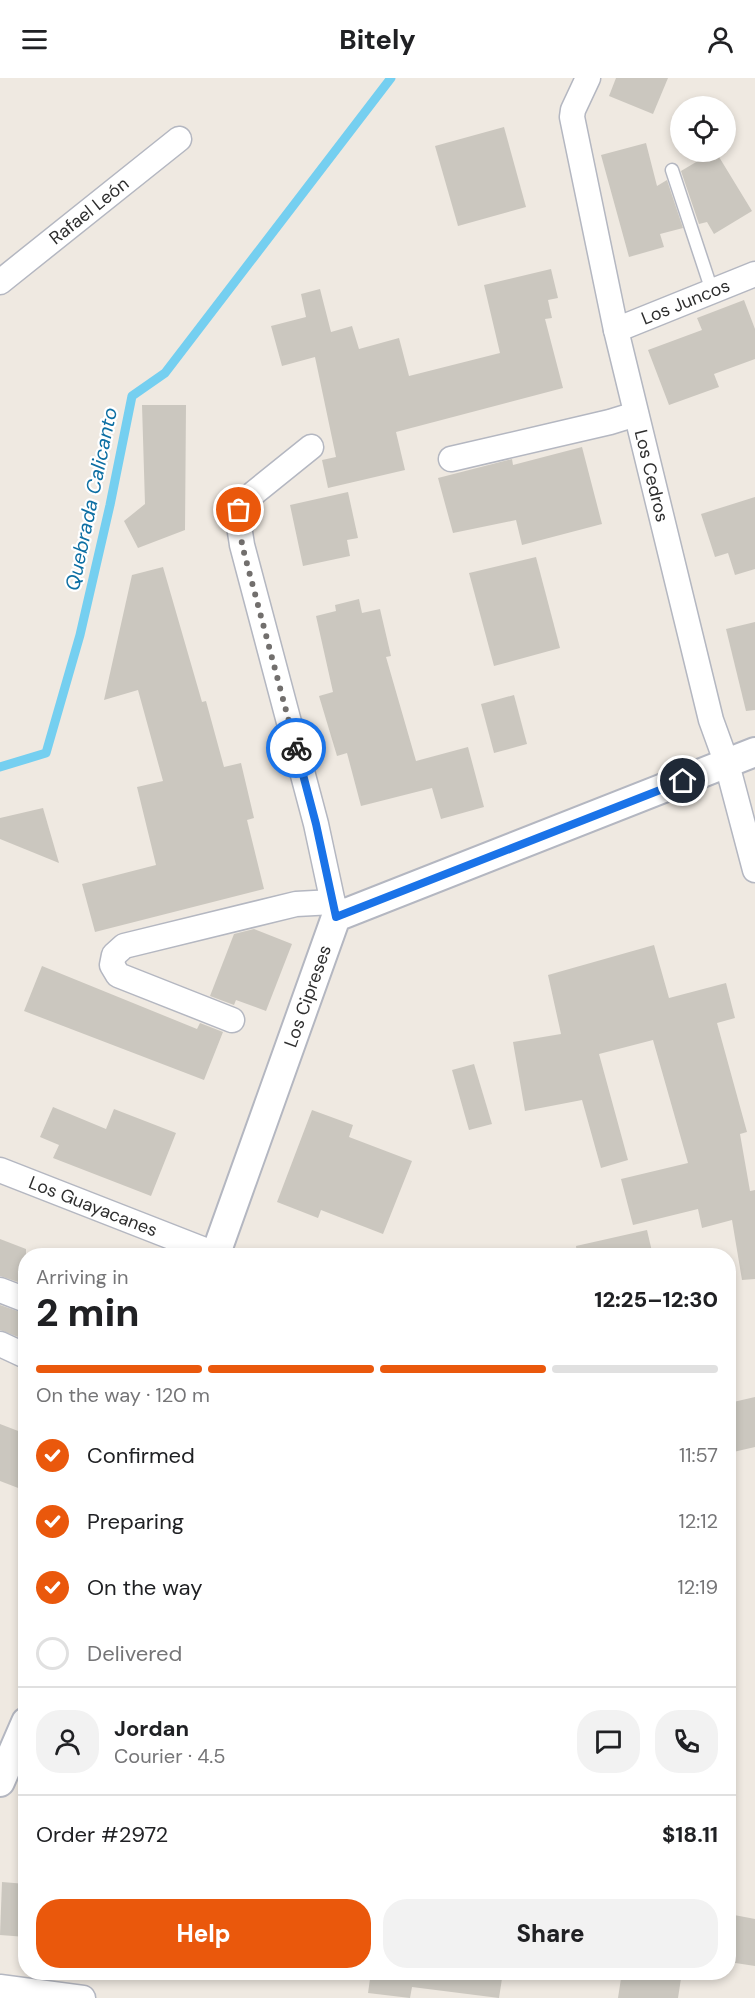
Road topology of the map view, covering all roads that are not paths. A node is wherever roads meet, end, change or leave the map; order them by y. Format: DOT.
graph roads {
  1 [pos="588,78"];
  2 [pos="179,139"];
  3 [pos="672,170"];
  4 [pos="755,274"];
  5 [pos="0,282"];
  6 [pos="712,291"];
  7 [pos="616,330"];
  8 [pos="636,414"];
  9 [pos="311,447"];
  10 [pos="451,459"];
  11 [pos="755,752"];
  12 [pos="727,764"];
  13 [pos="755,870"];
  14 [pos="334,910"];
  15 [pos="232,1020"];
  16 [pos="0,1170"];
  17 [pos="200,1248"];
  18 [pos="219,1248"];
  19 [pos="0,1290"];
  20 [pos="18,1297"];
  21 [pos="0,1344"];
  22 [pos="18,1352"];
  23 [pos="18,1740"];
  24 [pos="0,1782"];
  25 [pos="0,1987"];
  26 [pos="83,1998"];
  1 -- 7 [label="street, Los Cedros"];
  2 -- 5 [label="street, Rafael León"];
  3 -- 6 [label="lane"];
  4 -- 6 [label="street, Los Juncos"];
  6 -- 7 [label="street, Los Juncos"];
  7 -- 8 [label="street, Los Cedros"];
  8 -- 10 [label="street"];
  8 -- 12 [label="street, Los Cedros"];
  9 -- 14 [label="street"];
  11 -- 12 [label="street"];
  12 -- 13 [label="street, Los Cedros"];
  12 -- 14 [label="street"];
  14 -- 15 [label="street"];
  14 -- 18 [label="street, Los Cipreses"];
  16 -- 17 [label="street, Los Guayacanes"];
  19 -- 20 [label="street"];
  21 -- 22 [label="street"];
  23 -- 24 [label="street"];
  25 -- 26 [label="street"];
}
